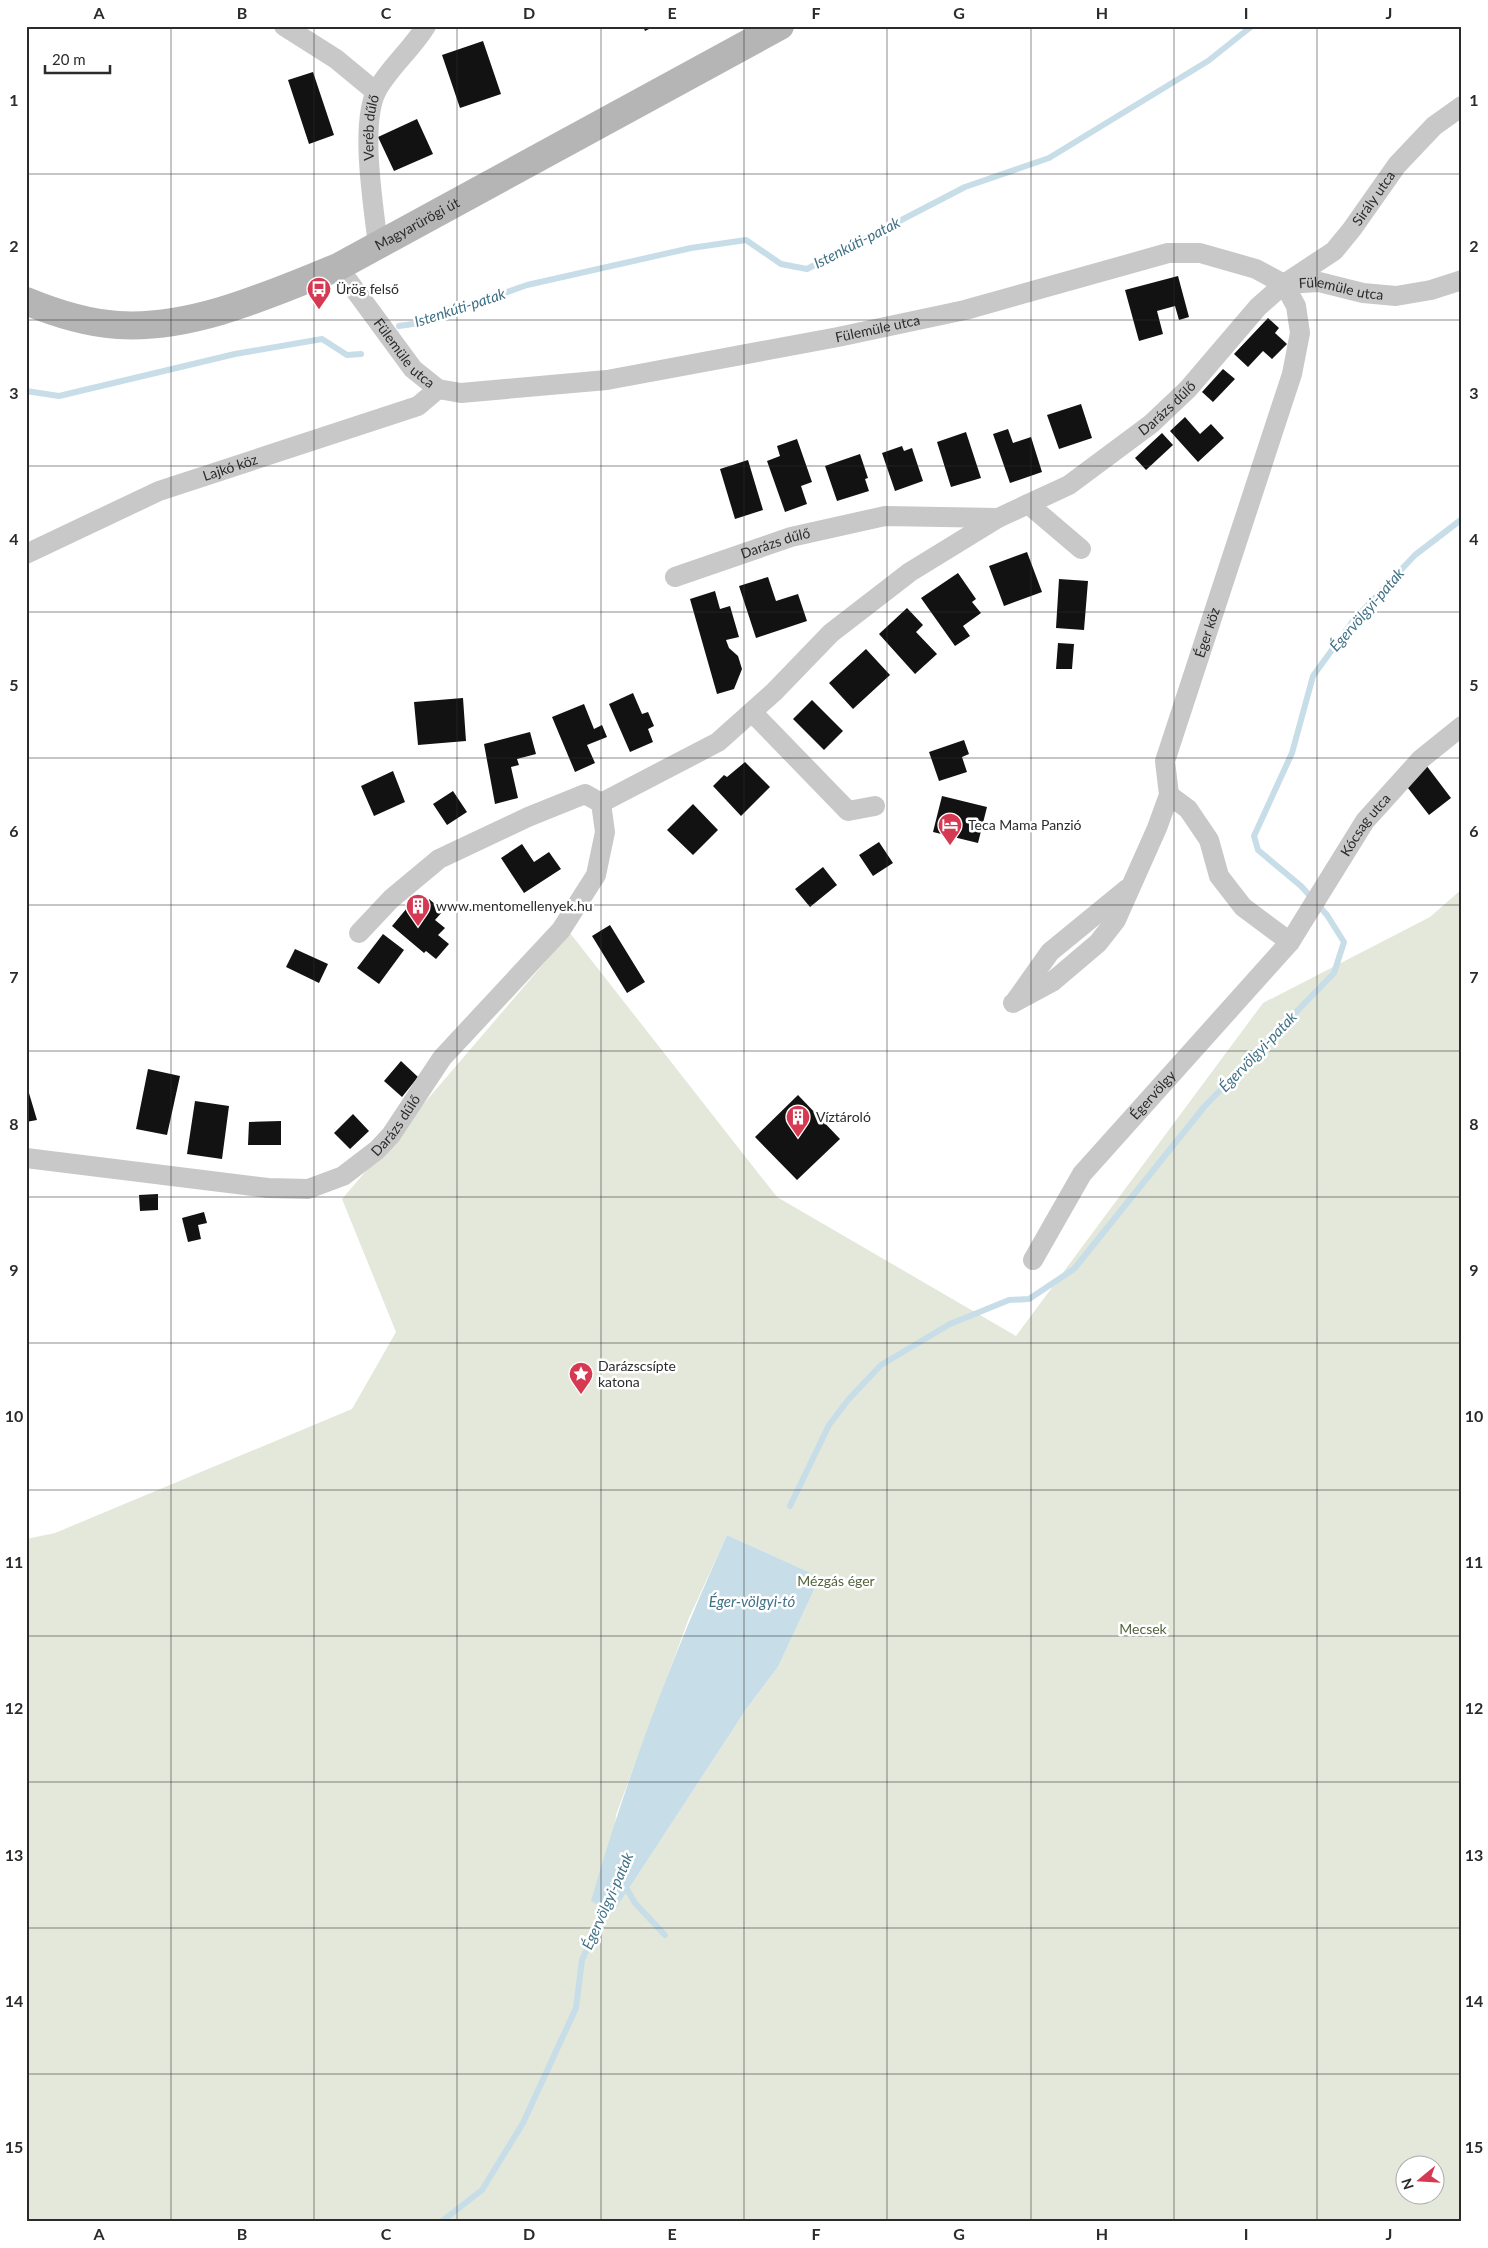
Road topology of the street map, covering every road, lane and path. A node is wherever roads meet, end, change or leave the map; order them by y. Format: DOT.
graph roads {
  1 [pos="284,26"];
  2 [pos="426,26"];
  3 [pos="780,26"];
  4 [pos="376,92"];
  5 [pos="1462,106"];
  6 [pos="378,246"];
  7 [pos="338,268"];
  8 [pos="1462,280"];
  9 [pos="1284,284"];
  10 [pos="26,300"];
  11 [pos="438,389"];
  12 [pos="1028,504"];
  13 [pos="998,518"];
  14 [pos="1081,549"];
  15 [pos="26,554"];
  16 [pos="675,577"];
  17 [pos="752,712"];
  18 [pos="1462,726"];
  19 [pos="1169,795"];
  20 [pos="601,803"];
  21 [pos="874,806"];
  22 [pos="1131,886"];
  23 [pos="359,933"];
  24 [pos="1290,942"];
  25 [pos="26,1158"];
  26 [pos="1034,1260"];
  1 -- 4 [label="street"];
  2 -- 4 [label="street, Veréb dűlő"];
  3 -- 6 [label="main road, Magyarürögi út"];
  4 -- 6 [label="street, Veréb dűlő"];
  5 -- 9 [label="street, Sirály utca"];
  6 -- 7 [label="main road, Magyarürögi út"];
  7 -- 10 [label="main road, Magyarürögi út"];
  7 -- 11 [label="street, Fülemüle utca"];
  8 -- 9 [label="street, Fülemüle utca"];
  9 -- 11 [label="street, Fülemüle utca"];
  9 -- 12 [label="street, Darázs dűlő"];
  9 -- 19 [label="street, Éger köz"];
  11 -- 15 [label="street, Lajkó köz"];
  12 -- 13 [label="street, Darázs dűlő"];
  12 -- 14 [label="street"];
  13 -- 16 [label="street, Darázs dűlő"];
  13 -- 17 [label="street, Darázs dűlő"];
  17 -- 20 [label="street, Darázs dűlő"];
  17 -- 21 [label="street"];
  18 -- 24 [label="street, Kócsag utca"];
  19 -- 22 [label="street"];
  19 -- 24 [label="street"];
  20 -- 23 [label="street"];
  20 -- 25 [label="street, Darázs dűlő"];
  22 -- 22 [label="street"];
  24 -- 26 [label="street, Égervölgy"];
}
